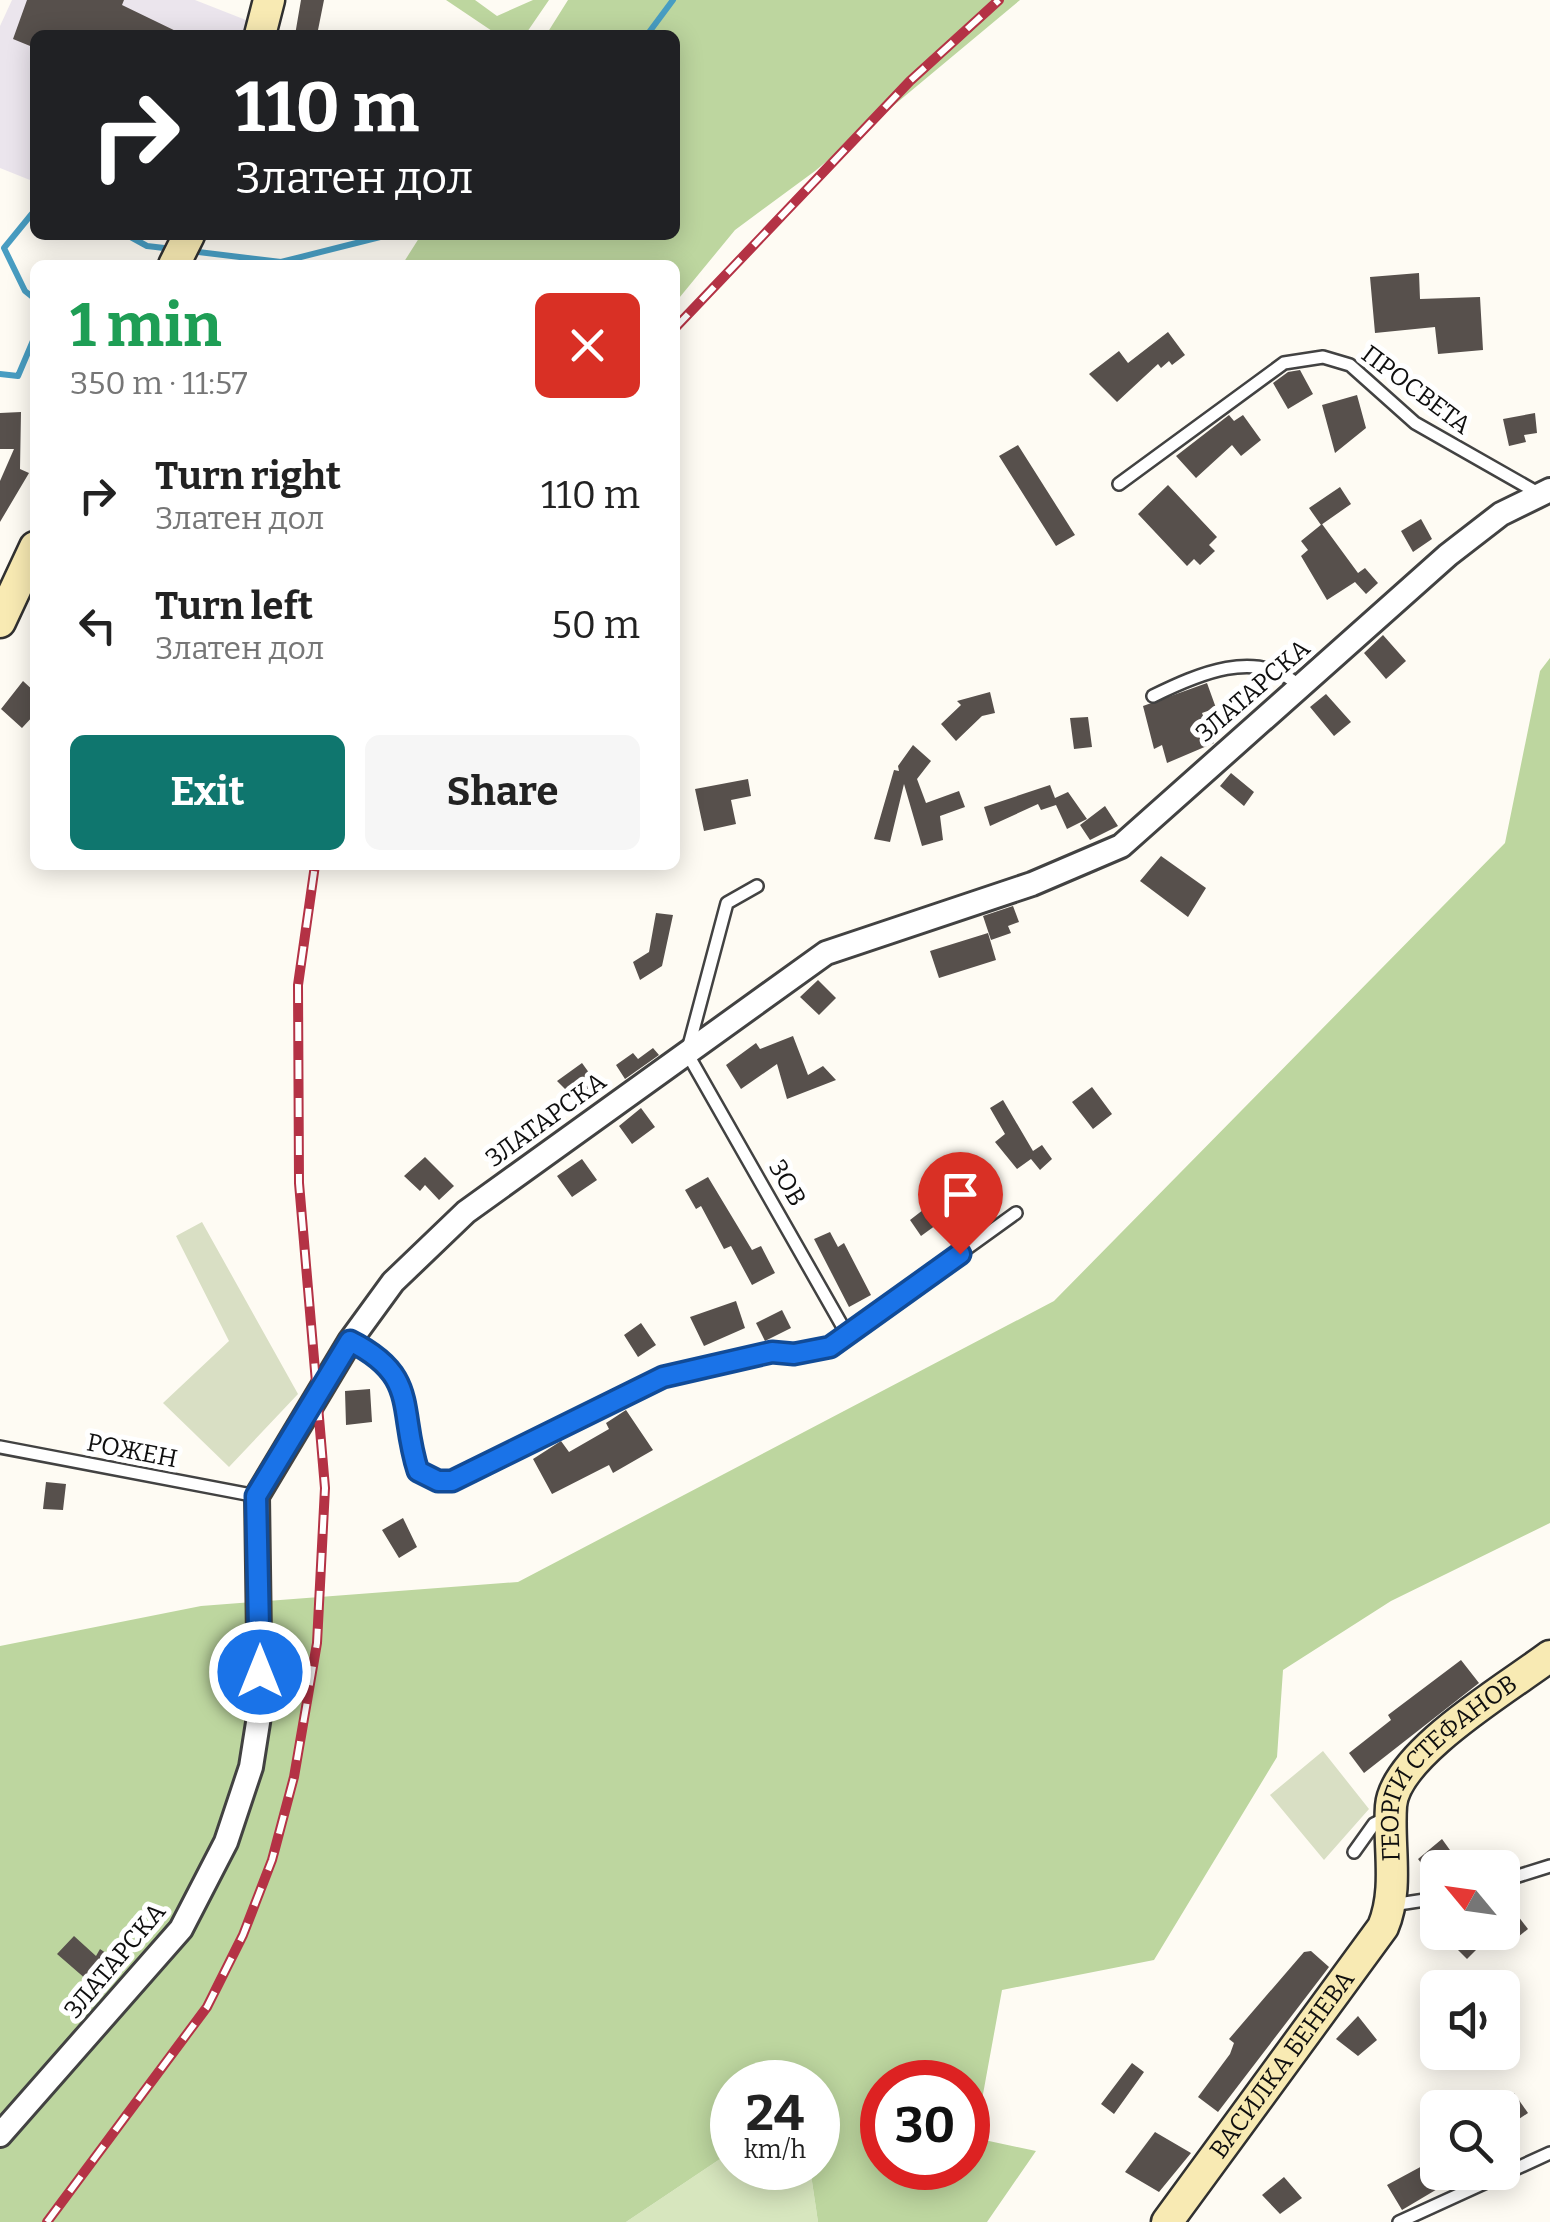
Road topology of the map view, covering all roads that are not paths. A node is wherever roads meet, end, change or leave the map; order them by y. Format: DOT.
graph roads {
  1 [pos="268,0"];
  2 [pos="261,30"];
  3 [pos="1118,484"];
  4 [pos="1544,491"];
  5 [pos="30,558"];
  6 [pos="0,622"];
  7 [pos="1298,686"];
  8 [pos="1153,696"];
  9 [pos="757,886"];
  10 [pos="686,1053"];
  11 [pos="1016,1213"];
  12 [pos="848,1336"];
  13 [pos="350,1341"];
  14 [pos="0,1448"];
  15 [pos="256,1496"];
  16 [pos="1550,1656"];
  17 [pos="1390,1816"];
  18 [pos="1354,1852"];
  19 [pos="1550,1866"];
  20 [pos="1520,1875"];
  21 [pos="1420,1901"];
  22 [pos="1392,1905"];
  23 [pos="0,2135"];
  24 [pos="1550,2153"];
  25 [pos="1167,2222"];
  26 [pos="1399,2222"];
  1 -- 2 [label="street"];
  3 -- 4 [label="lane, ПРОСВЕТА"];
  4 -- 7 [label="street, ЗЛАТАРСКА"];
  5 -- 6 [label="street"];
  7 -- 8 [label="lane"];
  7 -- 10 [label="street, ЗЛАТАРСКА"];
  9 -- 10 [label="lane"];
  10 -- 12 [label="lane, ЗОВ"];
  10 -- 13 [label="street, ЗЛАТАРСКА"];
  11 -- 12 [label="lane"];
  12 -- 13 [label="lane"];
  13 -- 15 [label="street, ЗЛАТАРСКА"];
  14 -- 15 [label="lane, РОЖЕН"];
  15 -- 23 [label="street, ЗЛАТАРСКА"];
  16 -- 17 [label="street, ГЕОРГИ СТЕФАНОВ"];
  17 -- 18 [label="lane"];
  17 -- 22 [label="street, ГЕОРГИ СТЕФАНОВ"];
  19 -- 20 [label="lane"];
  21 -- 22 [label="lane"];
  22 -- 25 [label="street, ВАСИЛКА БЕНЕВА"];
  24 -- 26 [label="lane"];
}
